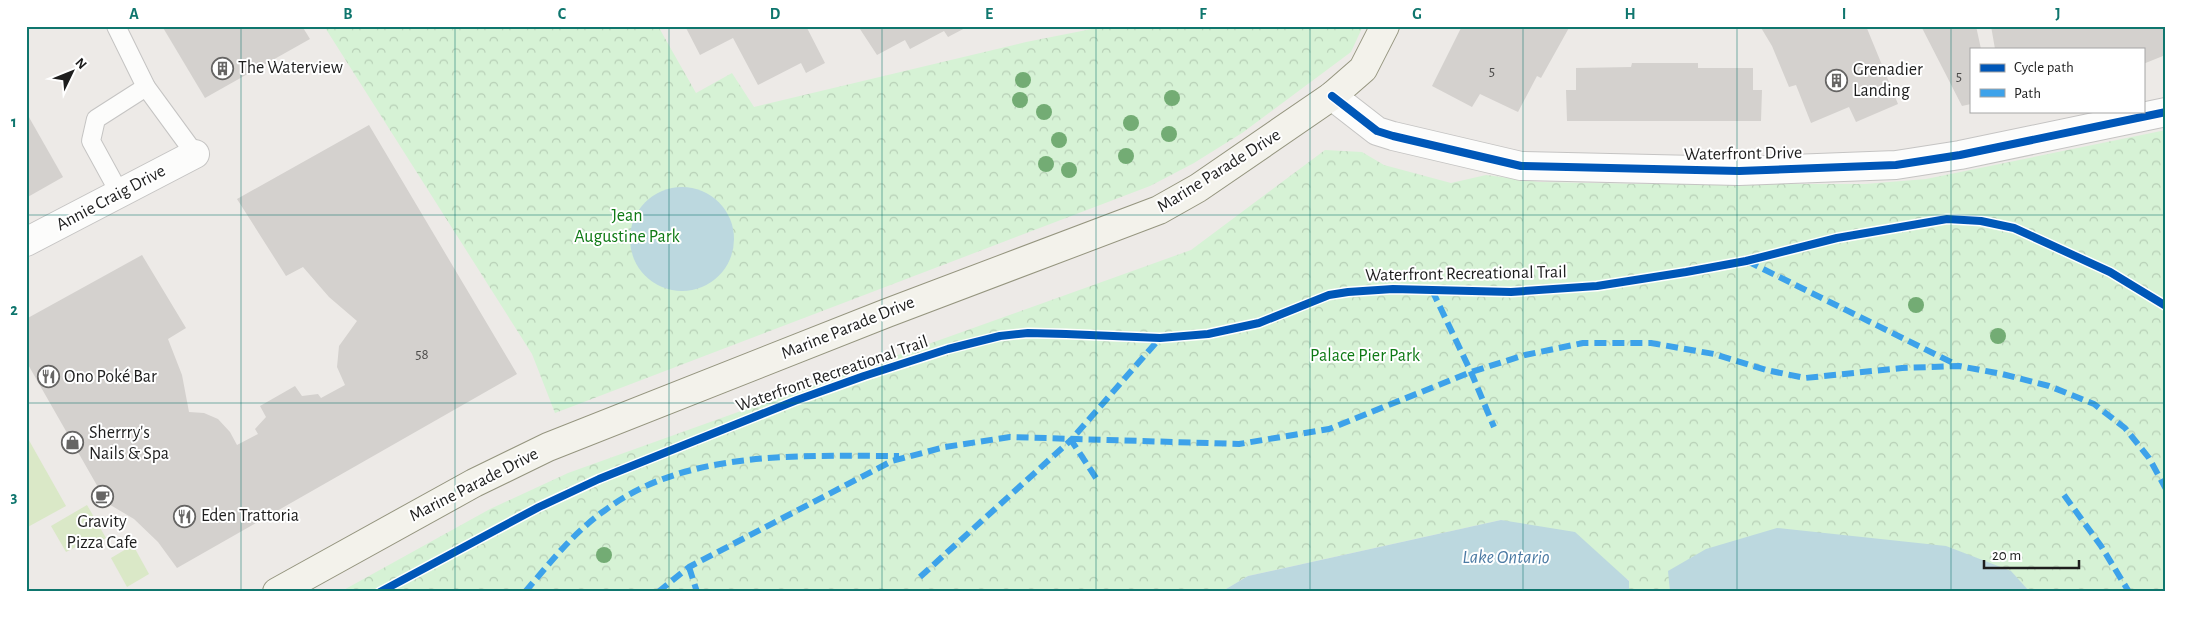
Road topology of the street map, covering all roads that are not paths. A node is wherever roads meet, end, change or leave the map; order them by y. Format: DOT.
graph roads {
  1 [pos="116,26"];
  2 [pos="1386,26"];
  3 [pos="146,87"];
  4 [pos="1332,96"];
  5 [pos="2166,112"];
  6 [pos="195,154"];
  7 [pos="120,194"];
  8 [pos="26,242"];
  9 [pos="277,592"];
  1 -- 3 [label="lane"];
  2 -- 4 [label="street, Marine Parade Drive"];
  3 -- 6 [label="lane"];
  3 -- 7 [label="lane"];
  4 -- 5 [label="street, Waterfront Drive"];
  4 -- 9 [label="street, Marine Parade Drive"];
  6 -- 7 [label="street, Annie Craig Drive"];
  7 -- 8 [label="street, Annie Craig Drive"];
}
